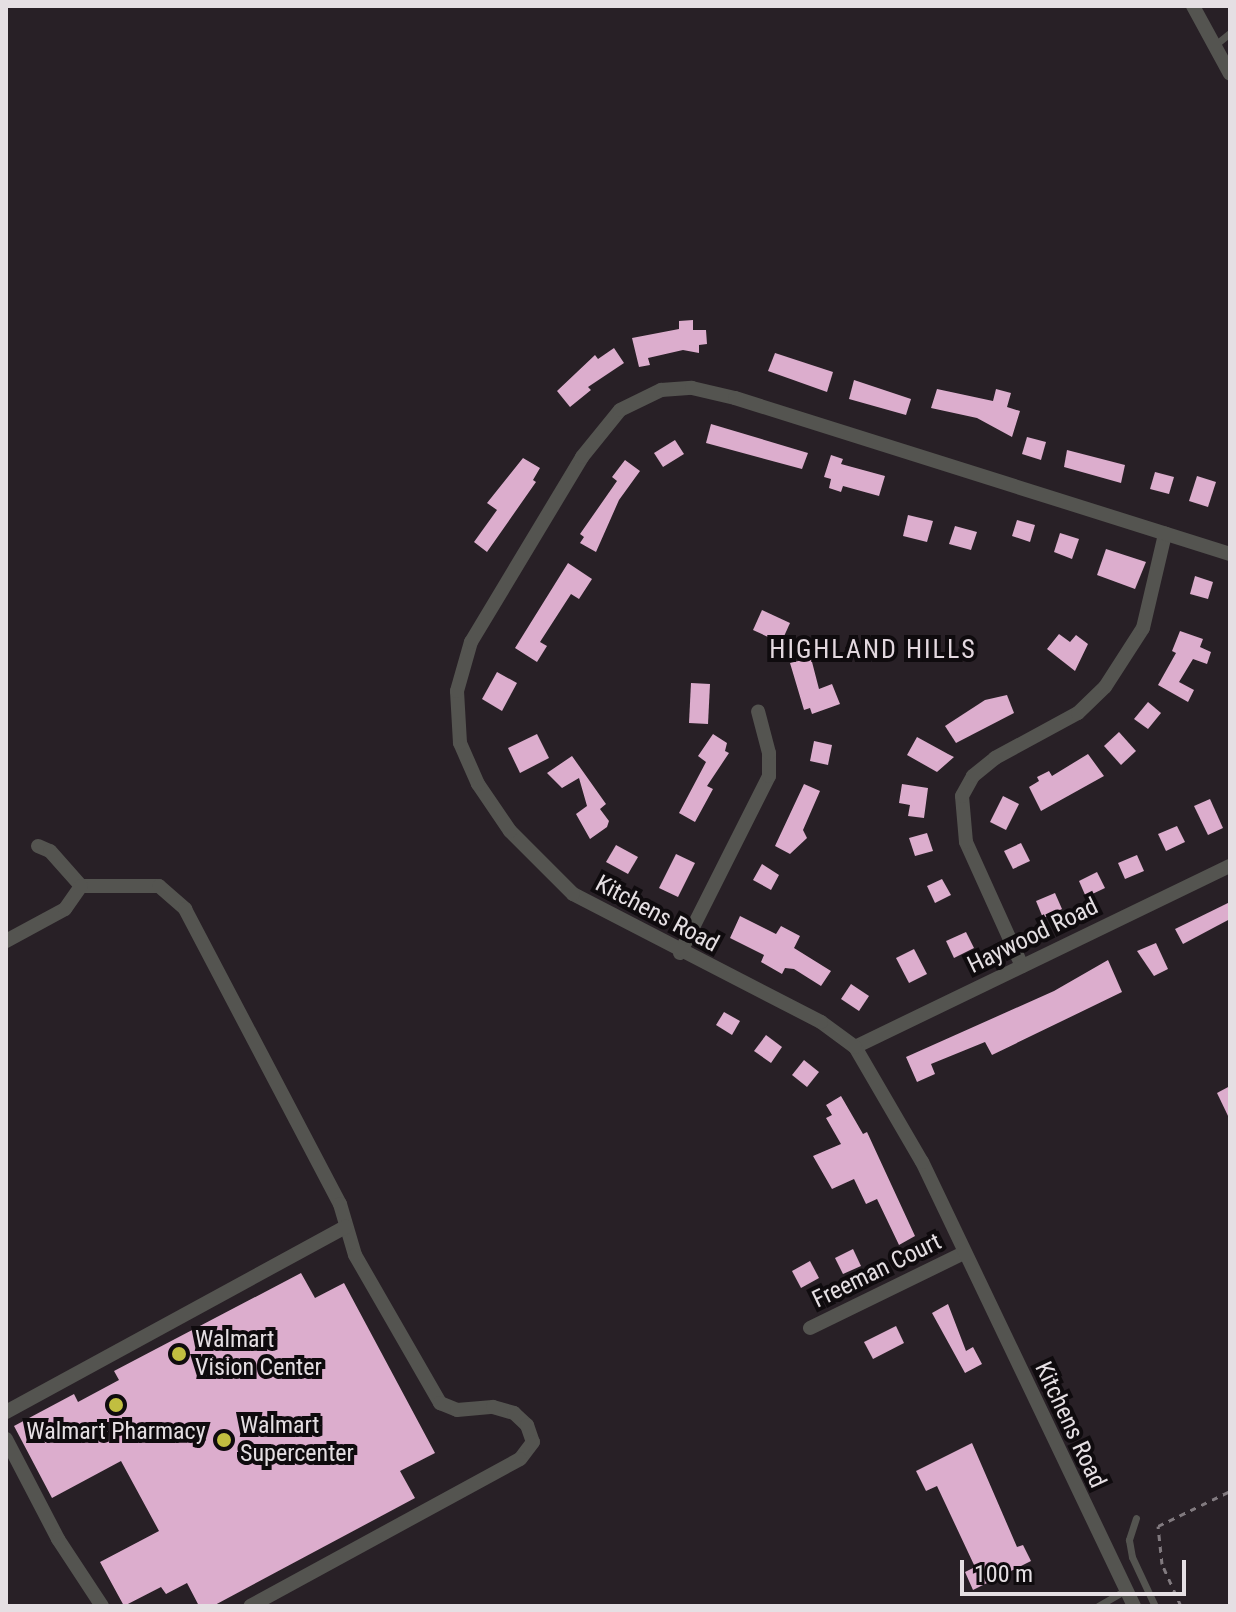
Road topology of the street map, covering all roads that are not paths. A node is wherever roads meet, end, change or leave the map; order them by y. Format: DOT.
graph roads {
  1 [pos="1193,6"];
  2 [pos="1230,33"];
  3 [pos="1215,45"];
  4 [pos="1230,74"];
  5 [pos="1165,534"];
  6 [pos="1230,554"];
  7 [pos="758,711"];
  8 [pos="38,846"];
  9 [pos="1230,866"];
  10 [pos="81,886"];
  11 [pos="6,941"];
  12 [pos="680,953"];
  13 [pos="1022,966"];
  14 [pos="855,1047"];
  15 [pos="346,1227"];
  16 [pos="964,1253"];
  17 [pos="810,1328"];
  18 [pos="6,1412"];
  19 [pos="6,1439"];
  20 [pos="1136,1518"];
  21 [pos="1126,1590"];
  22 [pos="102,1606"];
  23 [pos="250,1606"];
  24 [pos="1098,1606"];
  25 [pos="1134,1606"];
  26 [pos="1155,1606"];
  1 -- 3 [label="street"];
  2 -- 3 [label="lane"];
  3 -- 4 [label="street"];
  5 -- 6 [label="street, Kitchens Road"];
  5 -- 12 [label="street, Kitchens Road"];
  5 -- 13 [label="street"];
  7 -- 12 [label="street"];
  8 -- 10 [label="street"];
  9 -- 13 [label="street, Haywood Road"];
  10 -- 11 [label="street"];
  10 -- 15 [label="street"];
  12 -- 14 [label="street, Kitchens Road"];
  13 -- 14 [label="street, Haywood Road"];
  14 -- 16 [label="street, Kitchens Road"];
  15 -- 18 [label="street"];
  15 -- 23 [label="street"];
  16 -- 17 [label="street, Freeman Court"];
  16 -- 21 [label="street, Kitchens Road"];
  19 -- 22 [label="street"];
  20 -- 26 [label="lane"];
  21 -- 24 [label="lane"];
  21 -- 25 [label="street, Kitchens Road"];
}
